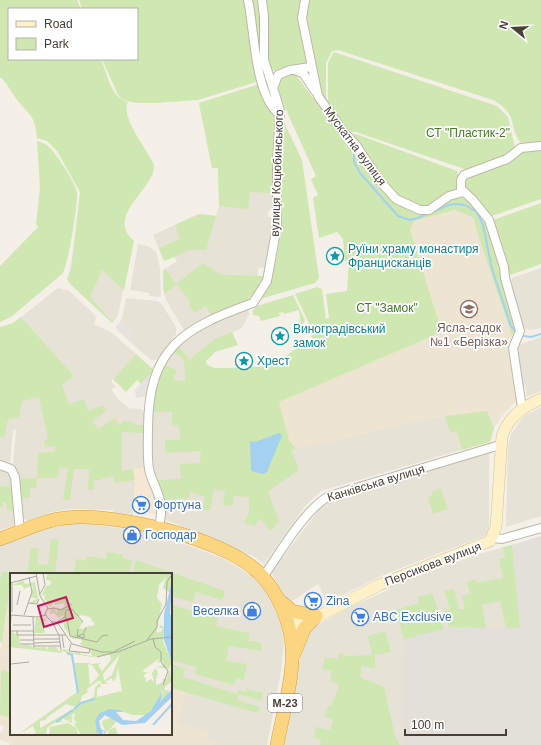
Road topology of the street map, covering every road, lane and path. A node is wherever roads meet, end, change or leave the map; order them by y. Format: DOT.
graph roads {
  1 [pos="248,0"];
  2 [pos="262,0"];
  3 [pos="305,0"];
  4 [pos="311,67"];
  5 [pos="294,69"];
  6 [pos="267,71"];
  7 [pos="278,75"];
  8 [pos="273,89"];
  9 [pos="318,96"];
  10 [pos="280,115"];
  11 [pos="541,146"];
  12 [pos="463,192"];
  13 [pos="541,398"];
  14 [pos="522,408"];
  15 [pos="500,445"];
  16 [pos="0,465"];
  17 [pos="158,527"];
  18 [pos="541,528"];
  19 [pos="20,532"];
  20 [pos="493,538"];
  21 [pos="0,539"];
  22 [pos="263,577"];
  23 [pos="278,600"];
  24 [pos="316,616"];
  25 [pos="288,625"];
  26 [pos="292,661"];
  27 [pos="277,745"];
  1 -- 10 [label="street"];
  2 -- 6 [label="street, вулиця Коцюбинського"];
  3 -- 4 [label="street, Мускатна вулиця"];
  4 -- 5 [label="street"];
  4 -- 9 [label="street, Мускатна вулиця"];
  5 -- 7 [label="street"];
  5 -- 9 [label="street"];
  6 -- 7 [label="street"];
  6 -- 8 [label="street, вулиця Коцюбинського"];
  7 -- 8 [label="street"];
  8 -- 10 [label="street, вулиця Коцюбинського"];
  9 -- 12 [label="street, Мускатна вулиця"];
  10 -- 17 [label="street, вулиця Коцюбинського"];
  11 -- 12 [label="street"];
  12 -- 14 [label="street"];
  13 -- 14 [label="main road, Персикова вулиця"];
  14 -- 15 [label="main road, Персикова вулиця"];
  15 -- 20 [label="main road, Персикова вулиця"];
  15 -- 22 [label="street, Канківська вулиця"];
  16 -- 19 [label="street"];
  17 -- 19 [label="highway, М-23"];
  17 -- 22 [label="highway, М-23"];
  18 -- 20 [label="street"];
  19 -- 21 [label="highway, М-23"];
  20 -- 24 [label="main road, Персикова вулиця"];
  22 -- 23 [label="highway, М-23"];
  23 -- 24 [label="highway"];
  23 -- 25 [label="highway, М-23"];
  24 -- 25 [label="main road, Персикова вулиця"];
  24 -- 26 [label="highway"];
  25 -- 26 [label="highway, М-23"];
  26 -- 27 [label="highway, М-23"];
}
